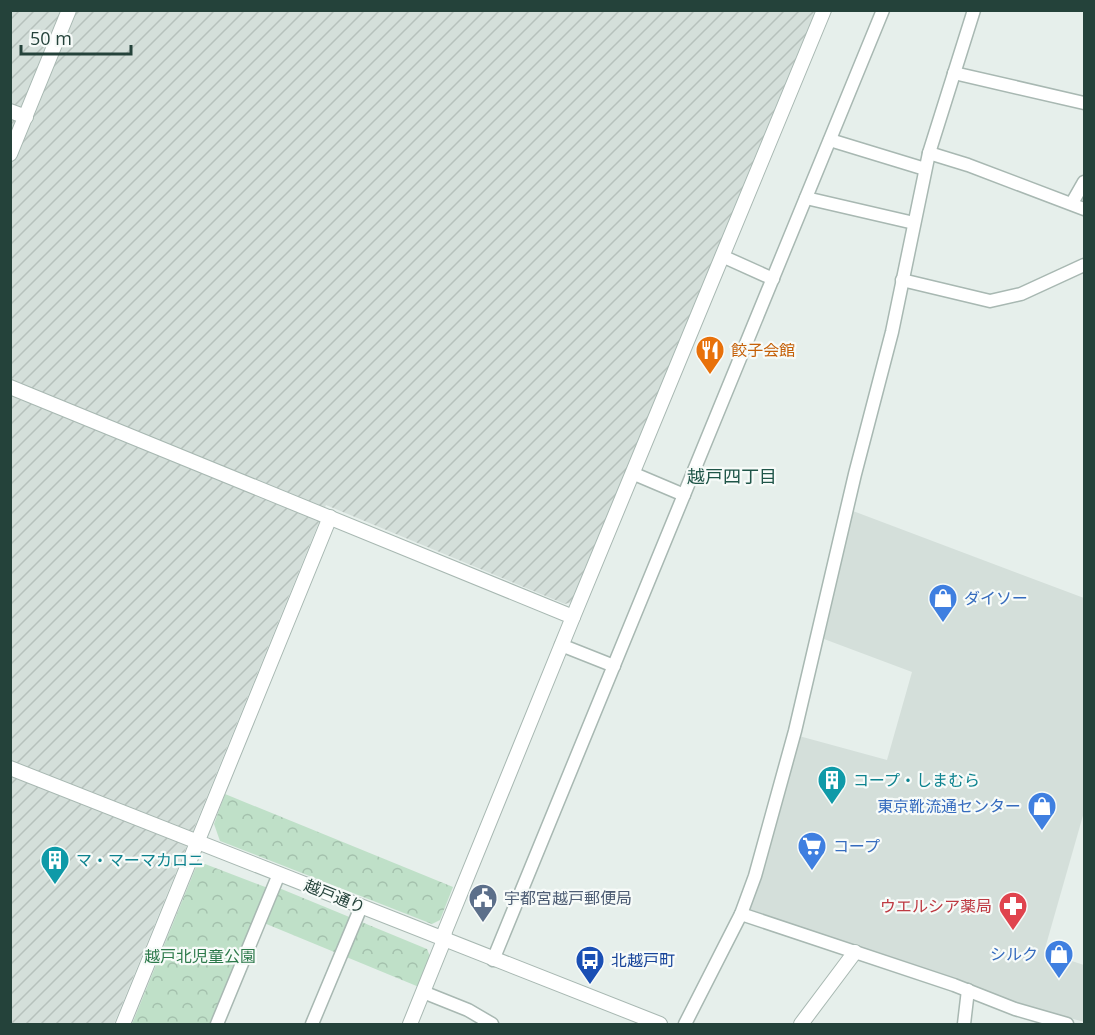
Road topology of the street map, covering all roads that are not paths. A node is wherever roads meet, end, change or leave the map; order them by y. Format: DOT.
graph roads {
  1 [pos="69,10"];
  2 [pos="824,10"];
  3 [pos="883,10"];
  4 [pos="974,10"];
  5 [pos="954,73"];
  6 [pos="1084,103"];
  7 [pos="10,111"];
  8 [pos="26,117"];
  9 [pos="830,140"];
  10 [pos="929,153"];
  11 [pos="10,154"];
  12 [pos="925,169"];
  13 [pos="1084,182"];
  14 [pos="806,198"];
  15 [pos="1072,203"];
  16 [pos="1084,209"];
  17 [pos="914,223"];
  18 [pos="722,256"];
  19 [pos="1084,265"];
  20 [pos="773,279"];
  21 [pos="902,280"];
  22 [pos="10,387"];
  23 [pos="632,473"];
  24 [pos="684,495"];
  25 [pos="330,517"];
  26 [pos="573,617"];
  27 [pos="561,645"];
  28 [pos="614,666"];
  29 [pos="10,768"];
  30 [pos="198,842"];
  31 [pos="279,874"];
  32 [pos="361,907"];
  33 [pos="741,914"];
  34 [pos="444,940"];
  35 [pos="855,952"];
  36 [pos="494,960"];
  37 [pos="968,990"];
  38 [pos="423,992"];
  39 [pos="123,1024"];
  40 [pos="217,1024"];
  41 [pos="312,1024"];
  42 [pos="410,1024"];
  43 [pos="492,1024"];
  44 [pos="660,1024"];
  45 [pos="685,1024"];
  46 [pos="801,1024"];
  47 [pos="964,1024"];
  48 [pos="1067,1024"];
  1 -- 8 [label="street"];
  2 -- 18 [label="street"];
  3 -- 9 [label="street"];
  4 -- 5 [label="street"];
  5 -- 6 [label="street"];
  5 -- 10 [label="street"];
  7 -- 8 [label="street"];
  8 -- 11 [label="street"];
  9 -- 12 [label="street"];
  9 -- 14 [label="street"];
  10 -- 12 [label="street"];
  10 -- 15 [label="street"];
  12 -- 17 [label="street"];
  13 -- 15 [label="street"];
  14 -- 17 [label="street"];
  14 -- 20 [label="street"];
  15 -- 16 [label="street"];
  17 -- 21 [label="street"];
  18 -- 20 [label="street"];
  18 -- 23 [label="street"];
  19 -- 21 [label="street"];
  20 -- 24 [label="street"];
  21 -- 33 [label="street"];
  22 -- 25 [label="street"];
  23 -- 24 [label="street"];
  23 -- 26 [label="street"];
  24 -- 28 [label="street"];
  25 -- 26 [label="street"];
  25 -- 30 [label="street"];
  26 -- 27 [label="street"];
  27 -- 28 [label="street"];
  27 -- 34 [label="street"];
  28 -- 36 [label="street"];
  29 -- 30 [label="street, 越戸通り"];
  30 -- 31 [label="street, 越戸通り"];
  30 -- 39 [label="street"];
  31 -- 32 [label="street, 越戸通り"];
  31 -- 40 [label="street"];
  32 -- 34 [label="street, 越戸通り"];
  32 -- 41 [label="street"];
  33 -- 35 [label="street"];
  33 -- 45 [label="street"];
  34 -- 36 [label="street, 越戸通り"];
  34 -- 38 [label="street"];
  35 -- 37 [label="street"];
  35 -- 46 [label="street"];
  36 -- 44 [label="street, 越戸通り"];
  37 -- 47 [label="street"];
  37 -- 48 [label="street"];
  38 -- 42 [label="street"];
  38 -- 43 [label="street"];
}
